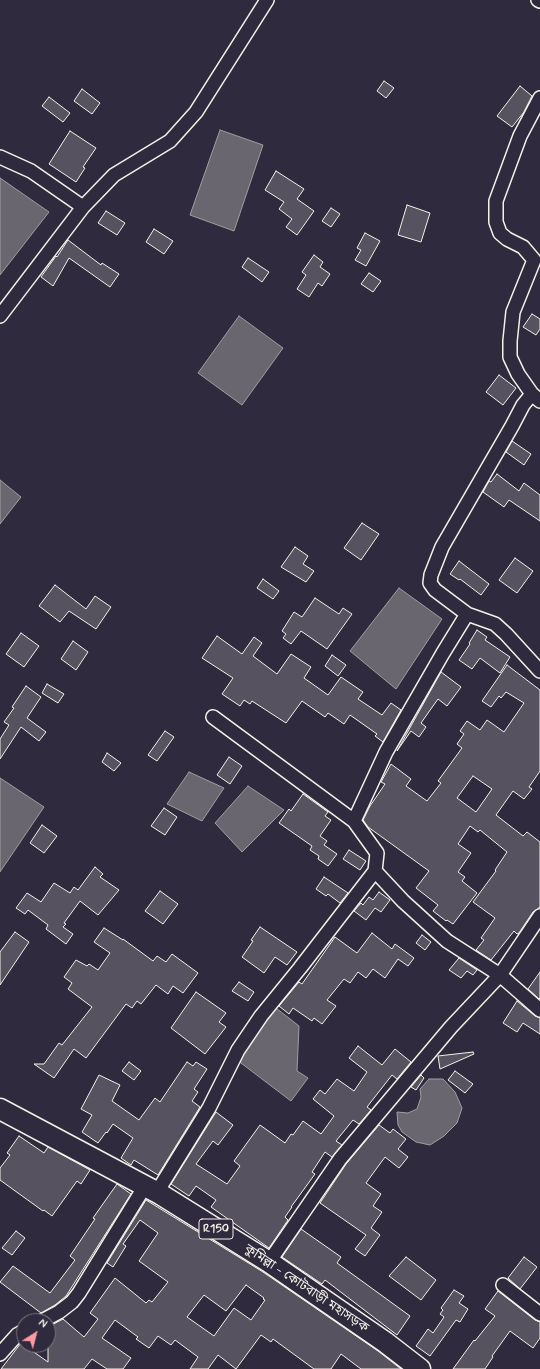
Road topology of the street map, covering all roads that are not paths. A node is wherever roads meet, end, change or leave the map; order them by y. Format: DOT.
graph roads {
  1 [pos="267,0"];
  2 [pos="540,98"];
  3 [pos="0,157"];
  4 [pos="83,207"];
  5 [pos="537,262"];
  6 [pos="0,316"];
  7 [pos="536,397"];
  8 [pos="467,614"];
  9 [pos="540,671"];
  10 [pos="213,717"];
  11 [pos="354,821"];
  12 [pos="375,872"];
  13 [pos="540,916"];
  14 [pos="500,975"];
  15 [pos="540,1010"];
  16 [pos="0,1109"];
  17 [pos="151,1189"];
  18 [pos="269,1262"];
  19 [pos="503,1285"];
  20 [pos="56,1314"];
  21 [pos="540,1314"];
  22 [pos="16,1336"];
  23 [pos="0,1354"];
  24 [pos="420,1369"];
  1 -- 4 [label="street"];
  2 -- 5 [label="street"];
  3 -- 4 [label="street"];
  4 -- 6 [label="street"];
  5 -- 7 [label="street"];
  7 -- 8 [label="street"];
  8 -- 9 [label="street"];
  8 -- 11 [label="street"];
  10 -- 11 [label="street"];
  11 -- 12 [label="street"];
  12 -- 14 [label="street"];
  12 -- 17 [label="street"];
  13 -- 14 [label="street"];
  14 -- 15 [label="street"];
  14 -- 18 [label="street"];
  16 -- 17 [label="main road, কুমিল্লা - কোটবাড়ী মহাসড়ক / R150"];
  17 -- 18 [label="main road, কুমিল্লা - কোটবাড়ী মহাসড়ক / R150"];
  17 -- 20 [label="street"];
  18 -- 24 [label="main road, কুমিল্লা - কোটবাড়ী মহাসড়ক / R150"];
  19 -- 21 [label="street"];
  22 -- 23 [label="street"];
}
